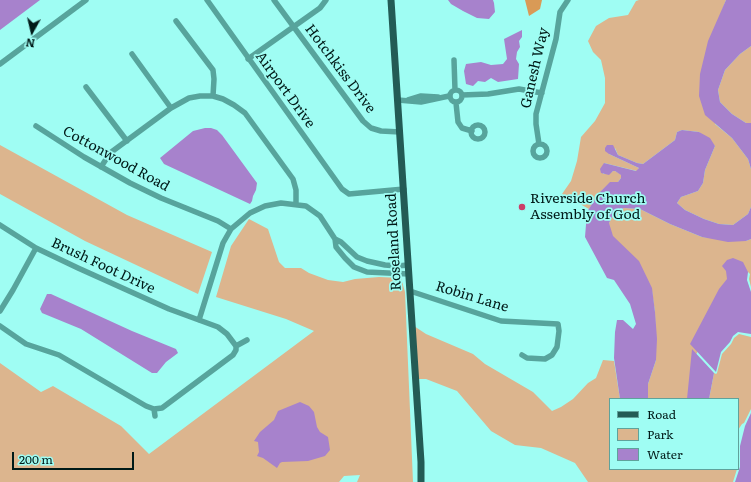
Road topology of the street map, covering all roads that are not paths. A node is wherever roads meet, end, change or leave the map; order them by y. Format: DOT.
graph roads {
  1 [pos="86,0"];
  2 [pos="206,0"];
  3 [pos="274,0"];
  4 [pos="326,0"];
  5 [pos="392,0"];
  6 [pos="568,0"];
  7 [pos="176,21"];
  8 [pos="294,27"];
  9 [pos="132,54"];
  10 [pos="248,59"];
  11 [pos="454,60"];
  12 [pos="0,64"];
  13 [pos="86,87"];
  14 [pos="455,90"];
  15 [pos="542,93"];
  16 [pos="462,95"];
  17 [pos="213,96"];
  18 [pos="449,96"];
  19 [pos="398,100"];
  20 [pos="456,103"];
  21 [pos="172,108"];
  22 [pos="36,126"];
  23 [pos="472,131"];
  24 [pos="400,132"];
  25 [pos="127,141"];
  26 [pos="539,144"];
  27 [pos="101,167"];
  28 [pos="404,189"];
  29 [pos="296,204"];
  30 [pos="0,225"];
  31 [pos="231,229"];
  32 [pos="335,239"];
  33 [pos="36,248"];
  34 [pos="385,265"];
  35 [pos="408,265"];
  36 [pos="385,274"];
  37 [pos="409,274"];
  38 [pos="410,291"];
  39 [pos="0,311"];
  40 [pos="199,320"];
  41 [pos="0,326"];
  42 [pos="247,340"];
  43 [pos="236,346"];
  44 [pos="522,355"];
  45 [pos="154,409"];
  46 [pos="155,416"];
  47 [pos="421,482"];
  1 -- 12 [label="street"];
  2 -- 10 [label="street, Airport Drive"];
  3 -- 8 [label="street, Hotchkiss Drive"];
  4 -- 8 [label="street"];
  5 -- 19 [label="main road, Roseland Road"];
  6 -- 15 [label="street, Ganesh Way"];
  7 -- 17 [label="street"];
  8 -- 10 [label="street"];
  8 -- 24 [label="street, Hotchkiss Drive"];
  9 -- 21 [label="street"];
  10 -- 28 [label="street, Airport Drive"];
  11 -- 14 [label="street"];
  13 -- 25 [label="street"];
  14 -- 16 [label="street"];
  14 -- 18 [label="street"];
  15 -- 16 [label="street"];
  15 -- 26 [label="street, Ganesh Way"];
  16 -- 20 [label="street"];
  17 -- 21 [label="street"];
  17 -- 29 [label="street"];
  18 -- 19 [label="street"];
  18 -- 20 [label="street"];
  19 -- 24 [label="main road, Roseland Road"];
  20 -- 23 [label="street"];
  21 -- 25 [label="street"];
  22 -- 27 [label="street, Cottonwood Road"];
  24 -- 28 [label="main road, Roseland Road"];
  25 -- 27 [label="street"];
  27 -- 31 [label="street, Cottonwood Road"];
  28 -- 35 [label="main road, Roseland Road"];
  29 -- 31 [label="street"];
  29 -- 32 [label="street"];
  30 -- 33 [label="street, Brush Foot Drive"];
  31 -- 40 [label="street"];
  32 -- 34 [label="street"];
  32 -- 36 [label="street"];
  33 -- 39 [label="street"];
  33 -- 40 [label="street, Brush Foot Drive"];
  34 -- 35 [label="street"];
  34 -- 36 [label="street"];
  35 -- 37 [label="main road, Roseland Road"];
  36 -- 37 [label="street"];
  37 -- 38 [label="main road, Roseland Road"];
  38 -- 44 [label="street, Robin Lane"];
  38 -- 47 [label="main road, Roseland Road"];
  40 -- 43 [label="street, Brush Foot Drive"];
  41 -- 45 [label="street"];
  42 -- 43 [label="street"];
  43 -- 45 [label="street"];
  45 -- 46 [label="street"];
}
